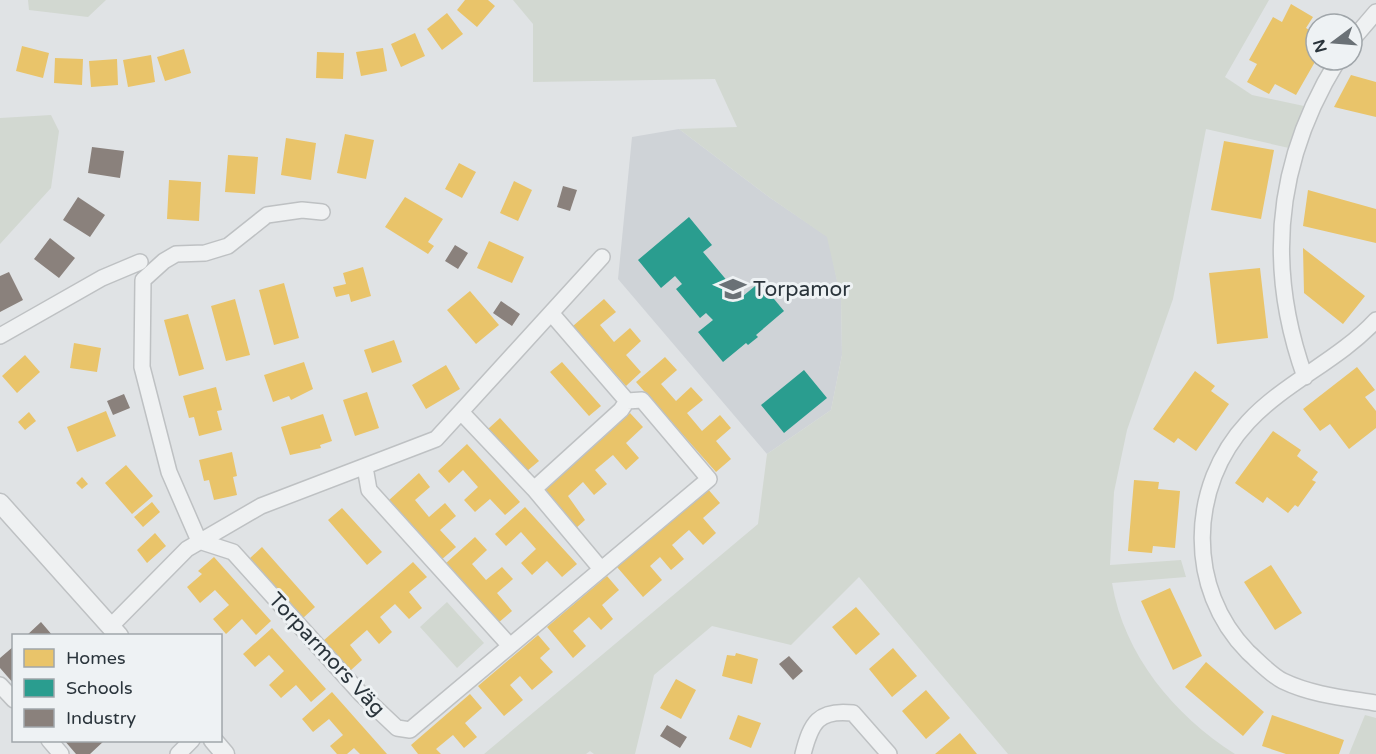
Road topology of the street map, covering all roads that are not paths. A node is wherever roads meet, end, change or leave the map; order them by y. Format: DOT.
graph roads {
  1 [pos="1376,12"];
  2 [pos="1364,26"];
  3 [pos="1331,72"];
  4 [pos="322,212"];
  5 [pos="602,257"];
  6 [pos="140,262"];
  7 [pos="551,313"];
  8 [pos="1376,320"];
  9 [pos="0,336"];
  10 [pos="1305,377"];
  11 [pos="627,401"];
  12 [pos="461,412"];
  13 [pos="366,467"];
  14 [pos="534,489"];
  15 [pos="0,503"];
  16 [pos="199,541"];
  17 [pos="601,569"];
  18 [pos="115,631"];
  19 [pos="510,646"];
  20 [pos="0,685"];
  21 [pos="12,698"];
  22 [pos="1376,703"];
  23 [pos="50,742"];
  24 [pos="191,742"];
  25 [pos="214,742"];
  26 [pos="61,754"];
  27 [pos="178,754"];
  28 [pos="225,754"];
  29 [pos="803,754"];
  30 [pos="889,754"];
  1 -- 2 [label="street"];
  3 -- 10 [label="street"];
  4 -- 16 [label="street"];
  5 -- 7 [label="street"];
  6 -- 9 [label="street"];
  7 -- 11 [label="street, Torparmors Väg"];
  7 -- 12 [label="street"];
  8 -- 10 [label="street"];
  10 -- 22 [label="street"];
  11 -- 14 [label="street"];
  11 -- 17 [label="street, Torparmors Väg"];
  12 -- 13 [label="street"];
  12 -- 14 [label="street"];
  13 -- 16 [label="street"];
  13 -- 19 [label="street"];
  14 -- 17 [label="street"];
  15 -- 18 [label="street"];
  16 -- 18 [label="street"];
  16 -- 19 [label="street, Torparmors Väg"];
  17 -- 19 [label="street, Torparmors Väg"];
  20 -- 21 [label="street"];
  23 -- 26 [label="street"];
  24 -- 27 [label="street"];
  25 -- 28 [label="street"];
  29 -- 30 [label="street"];
}
